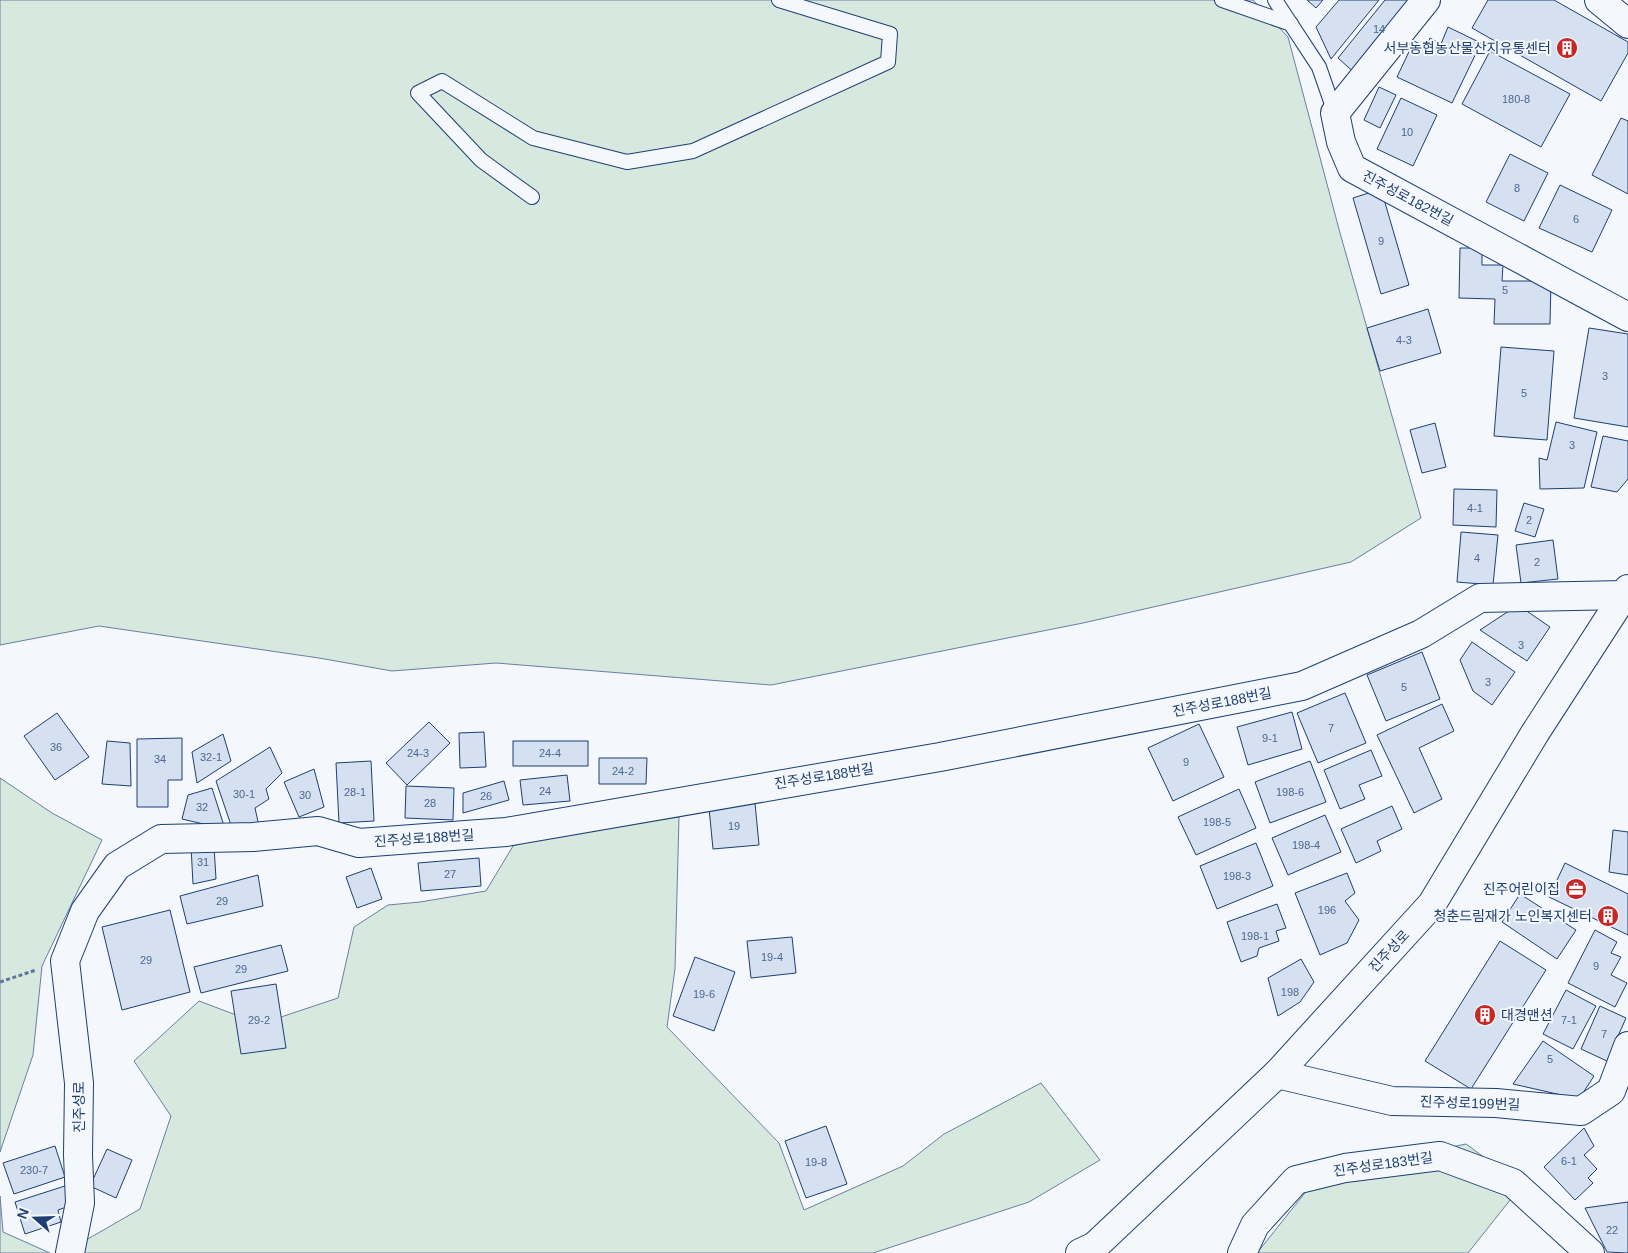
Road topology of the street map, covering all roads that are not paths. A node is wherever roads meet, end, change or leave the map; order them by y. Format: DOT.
graph roads {
  1 [pos="778,0"];
  2 [pos="1222,0"];
  3 [pos="1275,0"];
  4 [pos="1426,0"];
  5 [pos="1599,0"];
  6 [pos="1291,24"];
  7 [pos="1628,24"];
  8 [pos="1335,113"];
  9 [pos="532,197"];
  10 [pos="1628,317"];
  11 [pos="1626,592"];
  12 [pos="65,961"];
  13 [pos="1628,1046"];
  14 [pos="1277,1074"];
  15 [pos="70,1253"];
  16 [pos="1080,1253"];
  17 [pos="1242,1253"];
  18 [pos="1590,1253"];
  1 -- 9 [label="lane"];
  2 -- 6 [label="lane"];
  3 -- 6 [label="lane, 진주성로182번길"];
  4 -- 8 [label="street"];
  5 -- 7 [label="street"];
  6 -- 8 [label="lane, 진주성로182번길"];
  8 -- 10 [label="street, 진주성로182번길"];
  11 -- 12 [label="street, 진주성로188번길"];
  11 -- 14 [label="street, 진주성로"];
  12 -- 15 [label="street, 진주성로"];
  13 -- 14 [label="street, 진주성로199번길"];
  14 -- 16 [label="street, 진주성로"];
  17 -- 18 [label="street, 진주성로183번길"];
}
